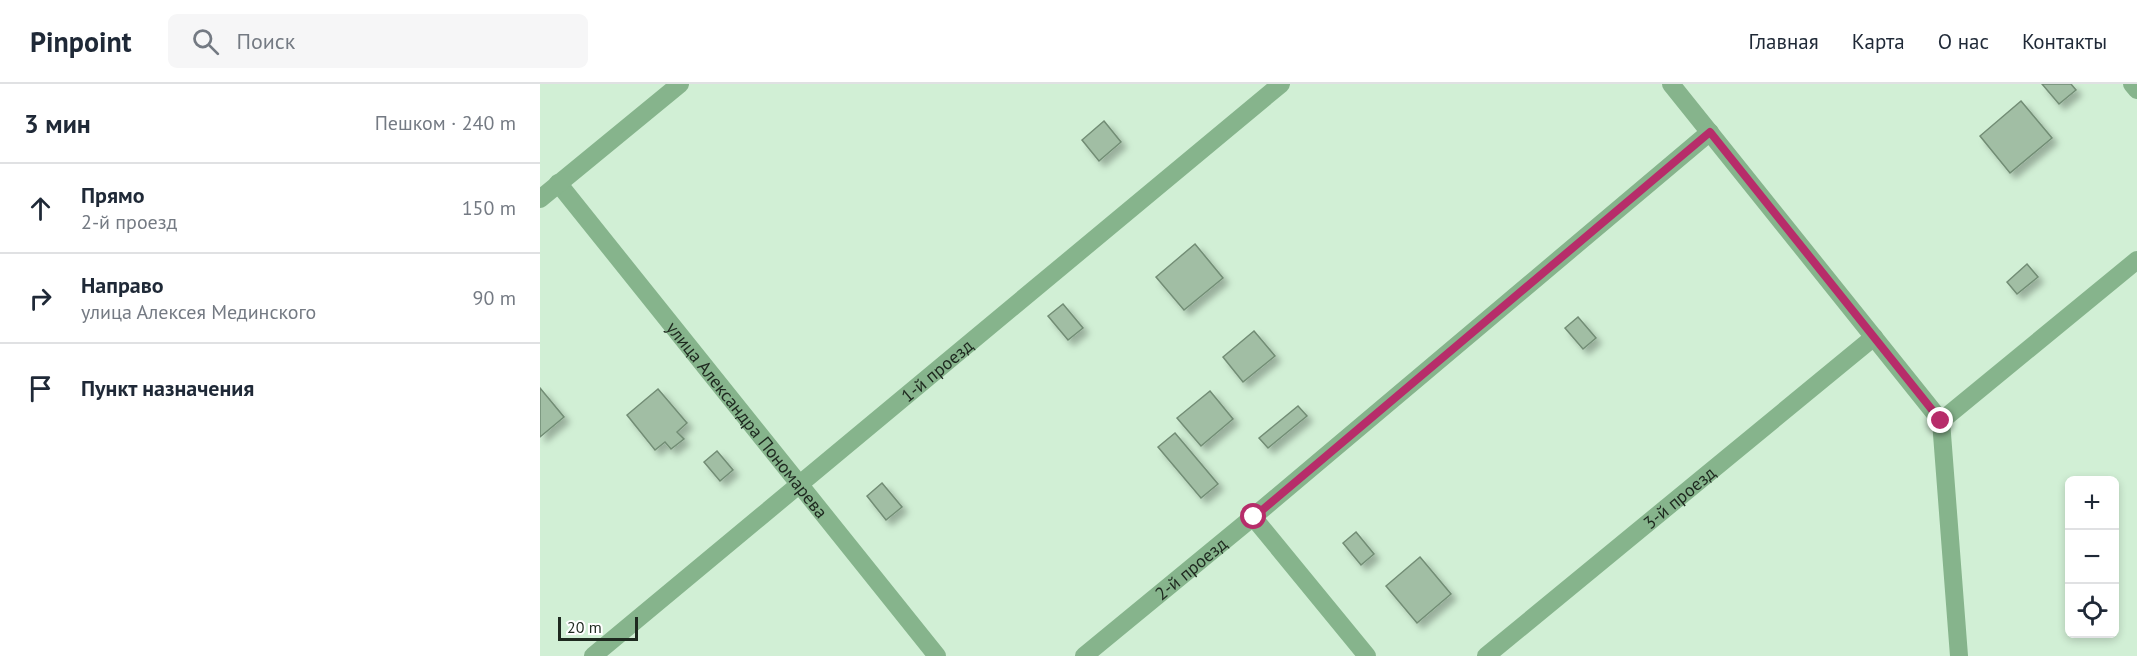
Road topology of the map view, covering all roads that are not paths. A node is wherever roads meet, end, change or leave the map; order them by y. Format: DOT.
graph roads {
  1 [pos="680,84"];
  2 [pos="1281,84"];
  3 [pos="1671,84"];
  4 [pos="2132,84"];
  5 [pos="2137,90"];
  6 [pos="1710,132"];
  7 [pos="558,183"];
  8 [pos="540,199"];
  9 [pos="2137,260"];
  10 [pos="1874,337"];
  11 [pos="1941,421"];
  12 [pos="799,484"];
  13 [pos="1254,517"];
  14 [pos="593,656"];
  15 [pos="937,656"];
  16 [pos="1084,656"];
  17 [pos="1367,656"];
  18 [pos="1486,656"];
  19 [pos="1959,656"];
  1 -- 7 [label="street"];
  2 -- 12 [label="street, 1-й проезд"];
  3 -- 6 [label="street"];
  4 -- 5 [label="street"];
  6 -- 10 [label="street"];
  6 -- 13 [label="street, 2-й проезд"];
  7 -- 8 [label="street"];
  7 -- 12 [label="street, улица Александра Пономарева"];
  9 -- 11 [label="street"];
  10 -- 11 [label="street"];
  10 -- 18 [label="street, 3-й проезд"];
  11 -- 19 [label="street"];
  12 -- 14 [label="street, 1-й проезд"];
  12 -- 15 [label="street, улица Александра Пономарева"];
  13 -- 16 [label="street, 2-й проезд"];
  13 -- 17 [label="street"];
}
